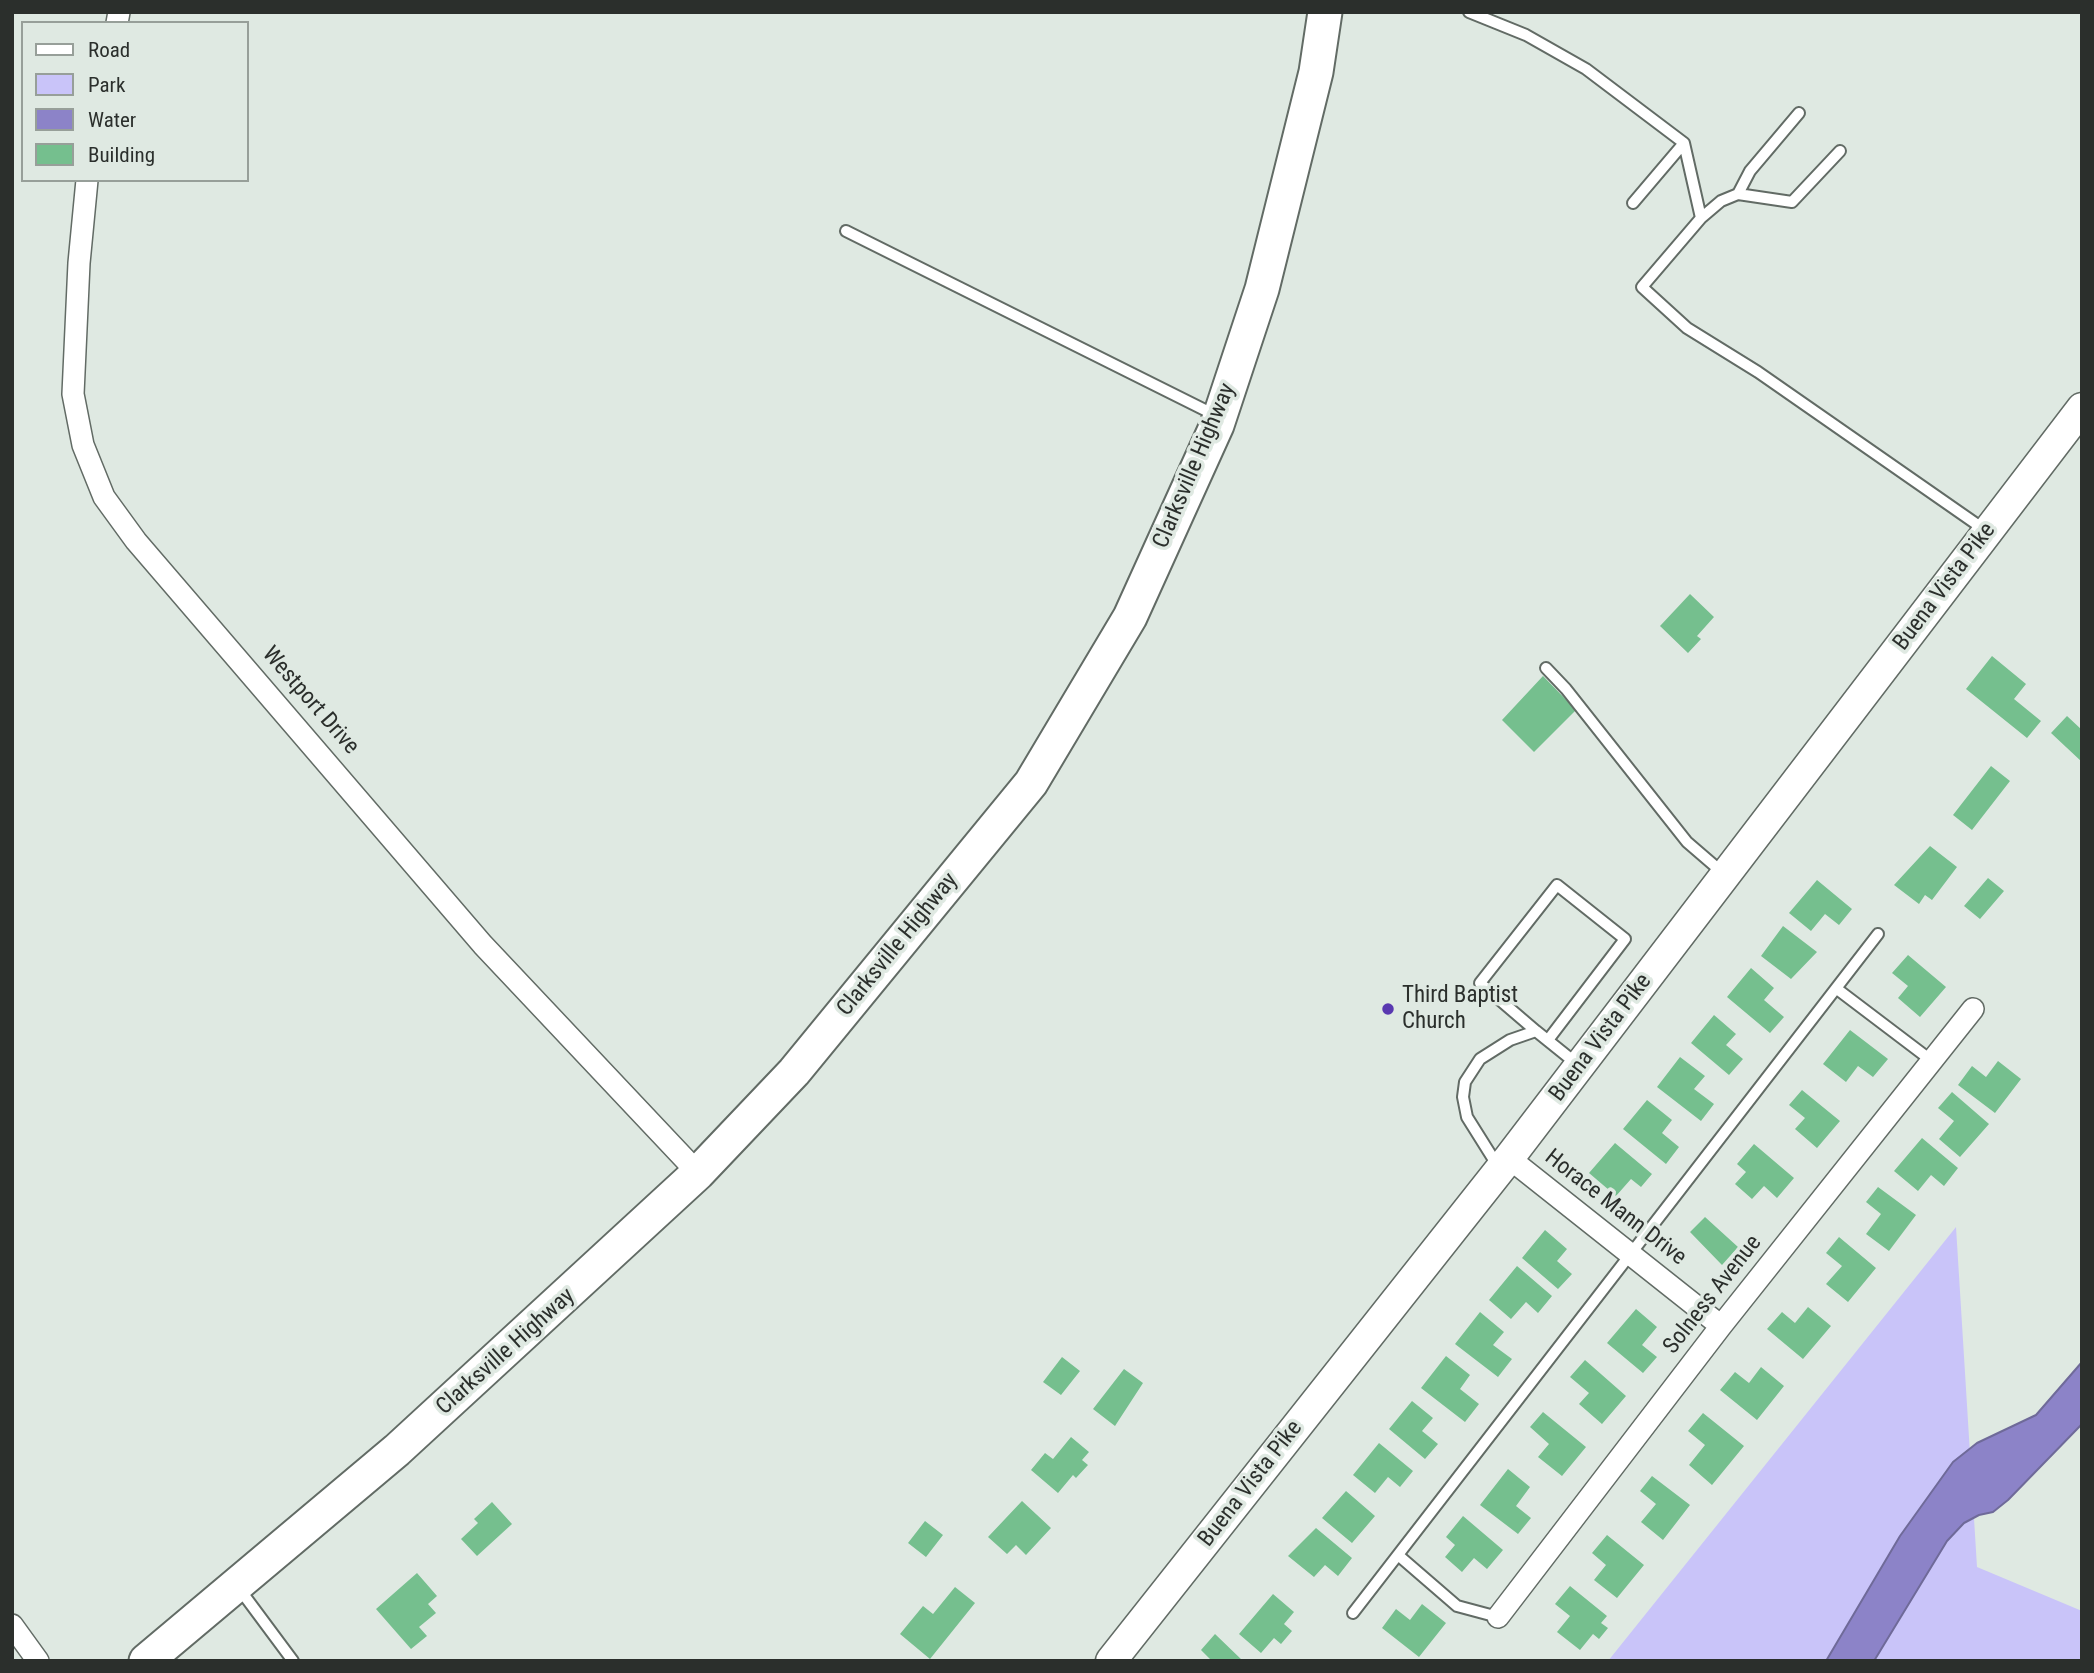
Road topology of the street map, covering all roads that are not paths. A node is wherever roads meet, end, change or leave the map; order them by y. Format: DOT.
graph roads {
  1 [pos="1325,12"];
  2 [pos="1469,12"];
  3 [pos="1799,113"];
  4 [pos="1684,143"];
  5 [pos="1840,151"];
  6 [pos="87,182"];
  7 [pos="1738,194"];
  8 [pos="1633,203"];
  9 [pos="1701,218"];
  10 [pos="846,231"];
  11 [pos="2082,408"];
  12 [pos="1219,417"];
  13 [pos="1988,531"];
  14 [pos="1546,668"];
  15 [pos="1725,875"];
  16 [pos="1878,934"];
  17 [pos="1837,989"];
  18 [pos="1973,1009"];
  19 [pos="1536,1031"];
  20 [pos="1548,1040"];
  21 [pos="1932,1061"];
  22 [pos="1579,1066"];
  23 [pos="1504,1164"];
  24 [pos="698,1173"];
  25 [pos="1632,1255"];
  26 [pos="1721,1326"];
  27 [pos="1398,1555"];
  28 [pos="237,1585"];
  29 [pos="1353,1613"];
  30 [pos="1498,1617"];
  31 [pos="12,1625"];
  32 [pos="38,1661"];
  33 [pos="146,1661"];
  34 [pos="293,1661"];
  35 [pos="1111,1661"];
  1 -- 12 [label="main road, Clarksville Highway"];
  2 -- 4 [label="lane"];
  3 -- 7 [label="lane"];
  4 -- 8 [label="lane"];
  4 -- 9 [label="lane"];
  5 -- 7 [label="lane"];
  6 -- 24 [label="street, Westport Drive"];
  7 -- 9 [label="lane"];
  9 -- 13 [label="lane"];
  10 -- 12 [label="lane"];
  11 -- 13 [label="main road, Buena Vista Pike"];
  12 -- 24 [label="main road, Clarksville Highway"];
  13 -- 15 [label="main road, Buena Vista Pike"];
  14 -- 15 [label="lane"];
  15 -- 22 [label="main road, Buena Vista Pike"];
  16 -- 17 [label="lane"];
  17 -- 21 [label="lane"];
  17 -- 25 [label="lane"];
  18 -- 21 [label="street, Solness Avenue"];
  19 -- 20 [label="lane"];
  19 -- 20 [label="lane"];
  19 -- 23 [label="lane"];
  20 -- 22 [label="lane"];
  21 -- 26 [label="street, Solness Avenue"];
  22 -- 23 [label="main road, Buena Vista Pike"];
  23 -- 25 [label="street, Horace Mann Drive"];
  23 -- 35 [label="main road, Buena Vista Pike"];
  24 -- 28 [label="main road, Clarksville Highway"];
  25 -- 26 [label="street, Horace Mann Drive"];
  25 -- 27 [label="lane"];
  26 -- 30 [label="street, Solness Avenue"];
  27 -- 29 [label="lane"];
  27 -- 30 [label="lane"];
  28 -- 33 [label="main road, Clarksville Highway"];
  28 -- 34 [label="lane"];
  31 -- 32 [label="street"];
}
